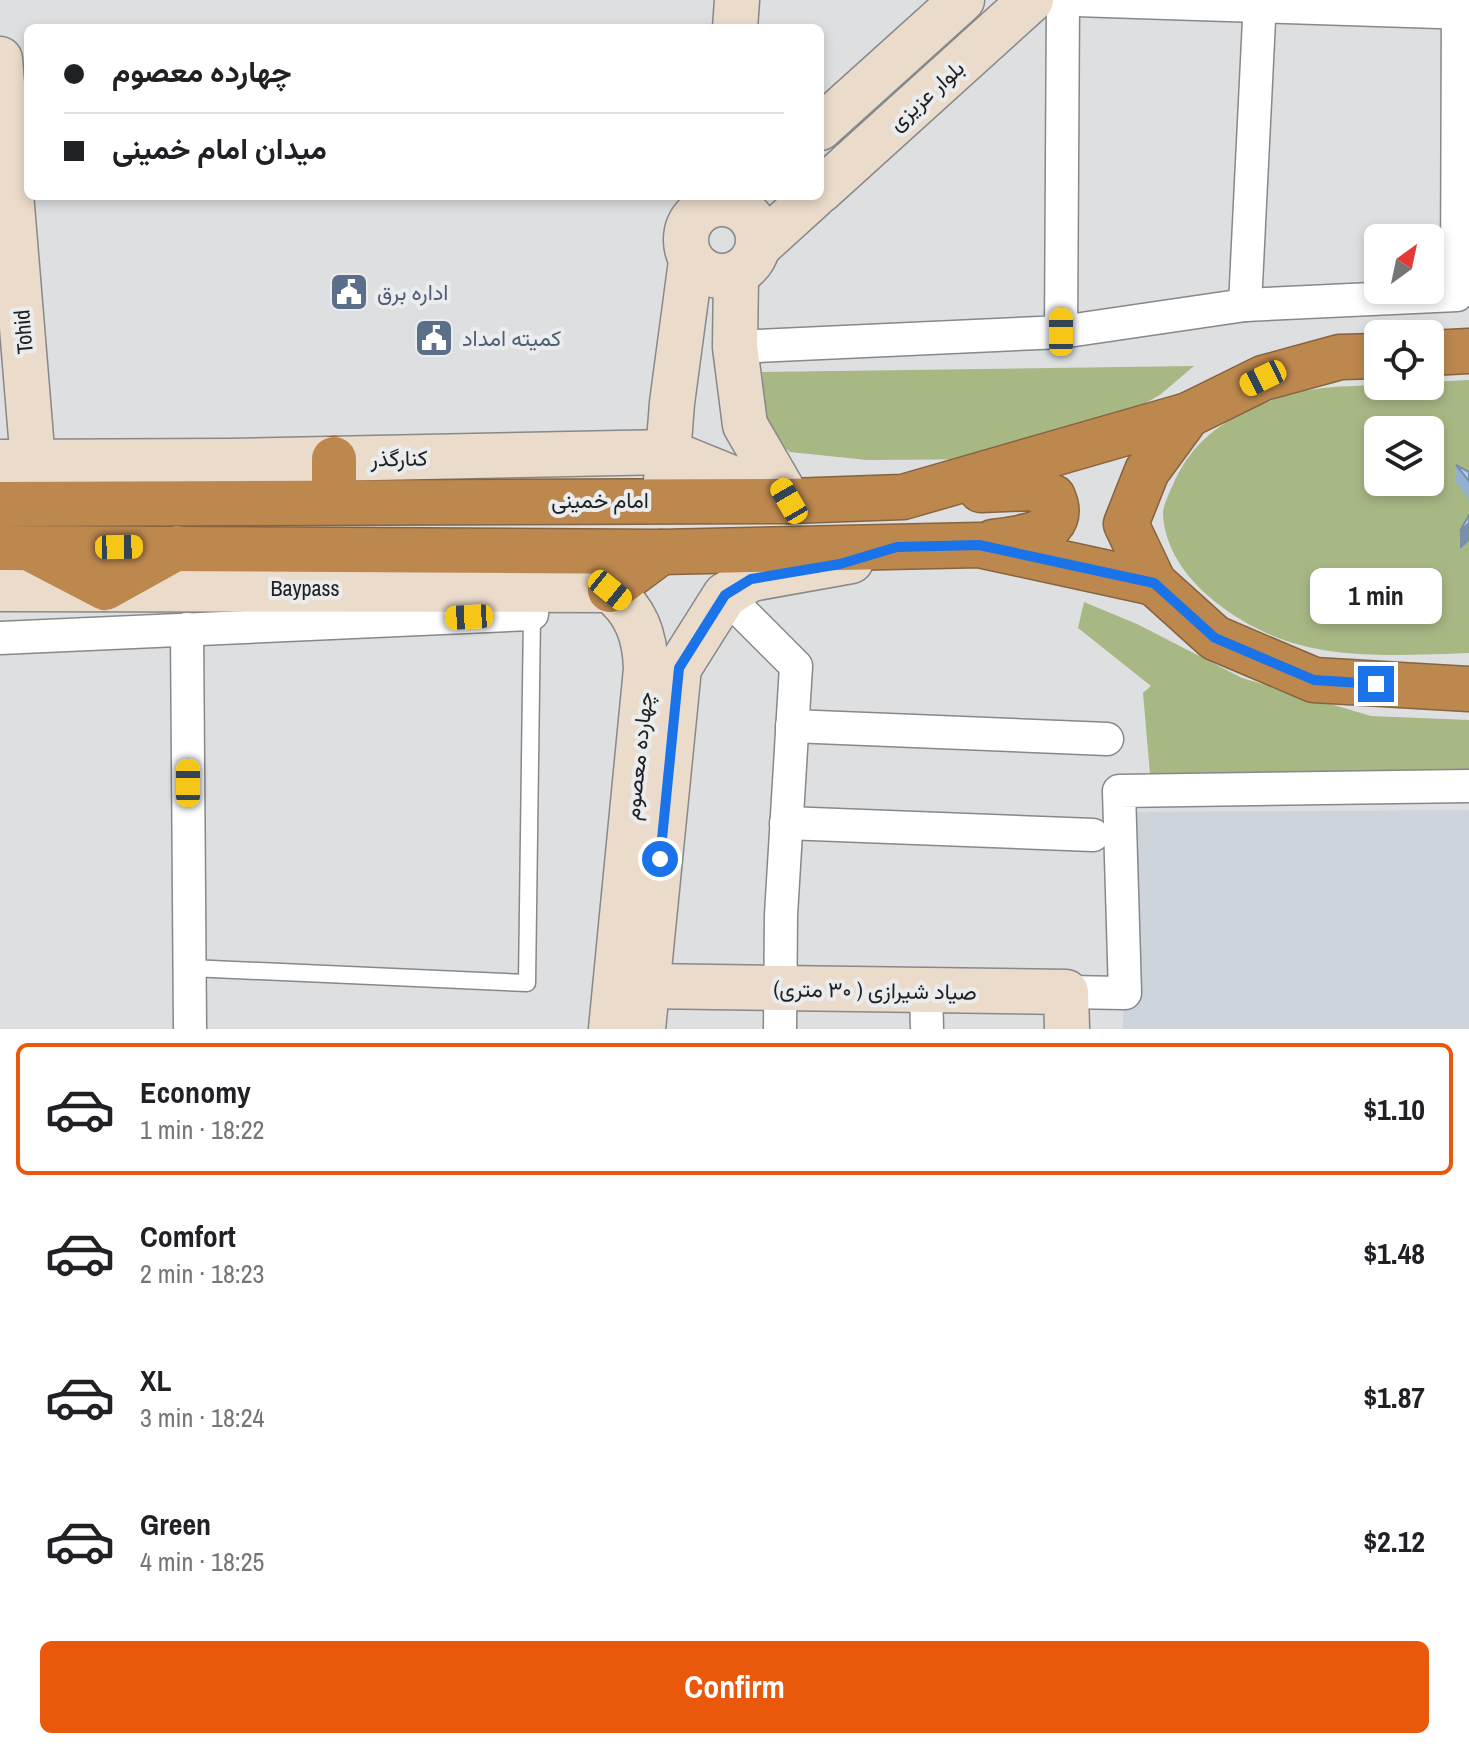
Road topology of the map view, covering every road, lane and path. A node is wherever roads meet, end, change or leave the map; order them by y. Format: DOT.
graph roads {
  1 [pos="737,0"];
  2 [pos="962,0"];
  3 [pos="1031,0"];
  4 [pos="1063,0"];
  5 [pos="1076,0"];
  6 [pos="1260,3"];
  7 [pos="1462,9"];
  8 [pos="735,24"];
  9 [pos="0,59"];
  10 [pos="824,124"];
  11 [pos="18,163"];
  12 [pos="824,187"];
  13 [pos="730,200"];
  14 [pos="810,200"];
  15 [pos="747,260"];
  16 [pos="691,261"];
  17 [pos="1245,305"];
  18 [pos="1061,332"];
  19 [pos="735,347"];
  20 [pos="1469,351"];
  21 [pos="1444,352"];
  22 [pos="1364,356"];
  23 [pos="1188,415"];
  24 [pos="668,452"];
  25 [pos="17,462"];
  26 [pos="334,480"];
  27 [pos="903,497"];
  28 [pos="664,500"];
  29 [pos="789,501"];
  30 [pos="0,504"];
  31 [pos="979,545"];
  32 [pos="180,546"];
  33 [pos="897,547"];
  34 [pos="14,548"];
  35 [pos="661,552"];
  36 [pos="1154,583"];
  37 [pos="105,588"];
  38 [pos="0,589"];
  39 [pos="610,590"];
  40 [pos="725,595"];
  41 [pos="532,602"];
  42 [pos="187,629"];
  43 [pos="0,638"];
  44 [pos="663,668"];
  45 [pos="1469,689"];
  46 [pos="792,726"];
  47 [pos="1107,739"];
  48 [pos="1469,786"];
  49 [pos="786,823"];
  50 [pos="1093,835"];
  51 [pos="190,968"];
  52 [pos="647,986"];
  53 [pos="780,1009"];
  54 [pos="926,1010"];
  55 [pos="1066,1011"];
  56 [pos="190,1029"];
  57 [pos="611,1029"];
  58 [pos="643,1029"];
  1 -- 8 [label="street"];
  2 -- 10 [label="street, بلوار عزیزی"];
  3 -- 12 [label="street, بلوار عزیزی"];
  4 -- 18 [label="street"];
  5 -- 6 [label="street"];
  6 -- 7 [label="street"];
  6 -- 17 [label="street"];
  7 -- 17 [label="street"];
  9 -- 11 [label="street, Tohid"];
  11 -- 25 [label="street, Tohid"];
  13 -- 15 [label="street"];
  13 -- 16 [label="street"];
  14 -- 15 [label="street"];
  15 -- 16 [label="street"];
  15 -- 19 [label="street"];
  16 -- 24 [label="street"];
  17 -- 18 [label="street"];
  18 -- 19 [label="street"];
  19 -- 29 [label="street"];
  20 -- 21 [label="highway"];
  22 -- 23 [label="highway, امام خمینی"];
  23 -- 27 [label="highway, امام خمینی"];
  23 -- 36 [label="highway"];
  24 -- 26 [label="street, کنارگذر"];
  24 -- 28 [label="street"];
  24 -- 29 [label="street, کنارگذر"];
  25 -- 26 [label="street, کنارگذر"];
  26 -- 28 [label="highway, امام خمینی"];
  26 -- 30 [label="highway, امام خمینی"];
  27 -- 29 [label="highway, امام خمینی"];
  27 -- 31 [label="highway"];
  28 -- 29 [label="highway, امام خمینی"];
  31 -- 33 [label="highway"];
  31 -- 36 [label="highway"];
  32 -- 34 [label="highway"];
  32 -- 35 [label="highway"];
  32 -- 37 [label="highway"];
  33 -- 35 [label="highway"];
  33 -- 40 [label="street"];
  34 -- 37 [label="highway"];
  35 -- 39 [label="highway"];
  36 -- 45 [label="highway"];
  37 -- 38 [label="street, Baypass"];
  37 -- 41 [label="street, Baypass"];
  39 -- 41 [label="street, Baypass"];
  39 -- 44 [label="street, چهارده معصوم"];
  40 -- 44 [label="street, چهارده معصوم"];
  40 -- 46 [label="street"];
  41 -- 42 [label="street"];
  41 -- 51 [label="lane"];
  42 -- 43 [label="street"];
  42 -- 51 [label="street"];
  44 -- 52 [label="street, چهارده معصوم"];
  44 -- 57 [label="street, چهارده معصوم"];
  46 -- 47 [label="street"];
  46 -- 49 [label="street"];
  48 -- 55 [label="street"];
  49 -- 50 [label="street"];
  49 -- 53 [label="street"];
  51 -- 56 [label="street"];
  52 -- 53 [label="street, صیاد شیرازی ( ۳۰ متری)"];
  52 -- 58 [label="street, چهارده معصوم"];
  53 -- 54 [label="street, صیاد شیرازی ( ۳۰ متری)"];
  54 -- 55 [label="street, صیاد شیرازی ( ۳۰ متری)"];
}
